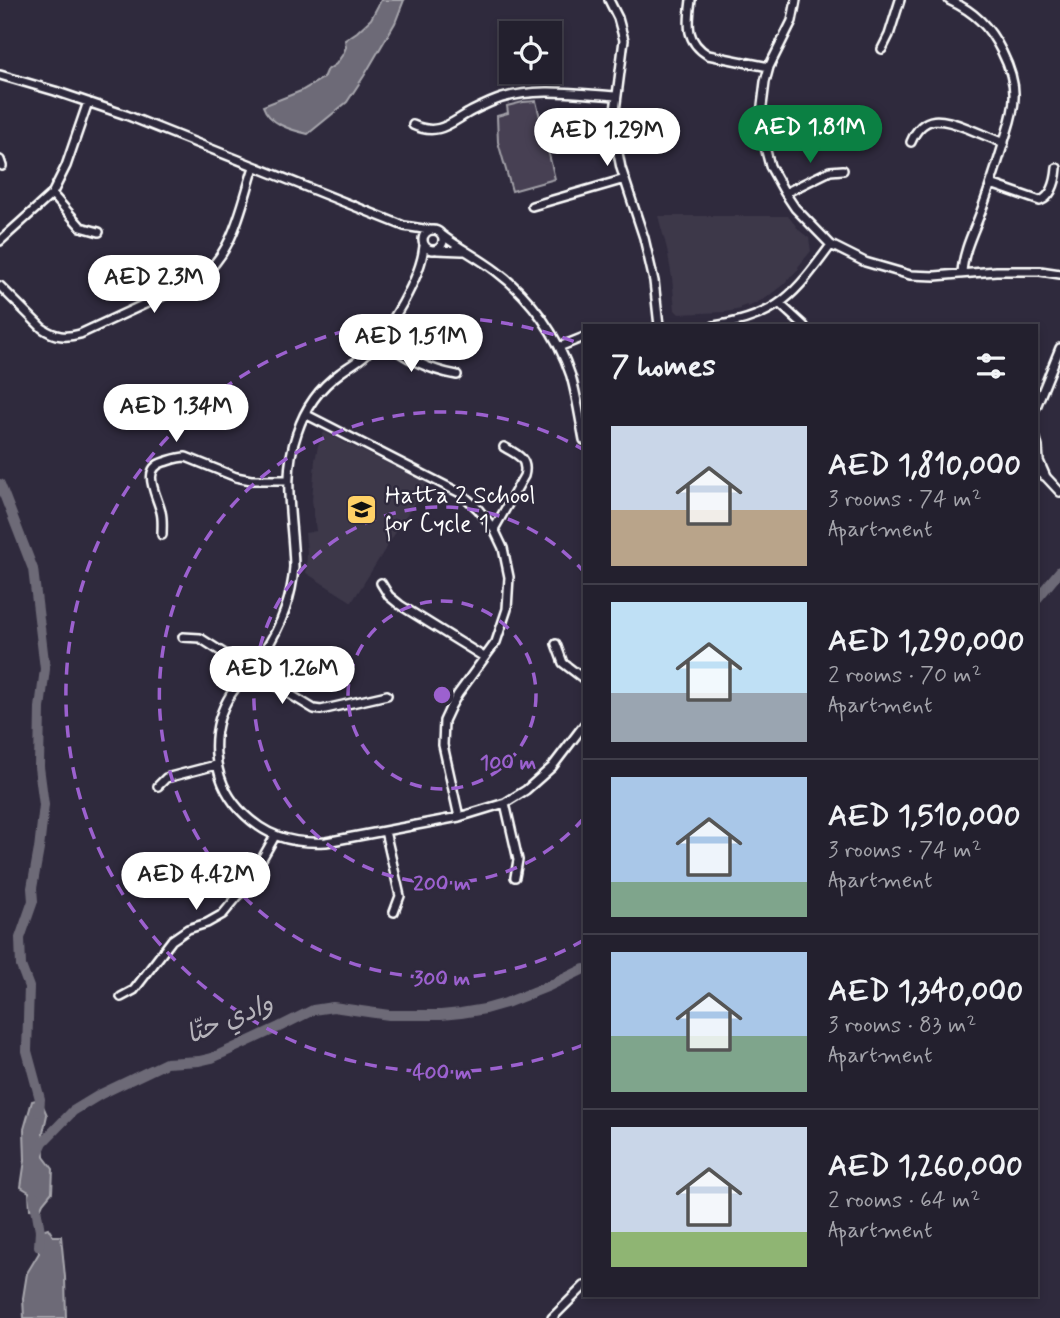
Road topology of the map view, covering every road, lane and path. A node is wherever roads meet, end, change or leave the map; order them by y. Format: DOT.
graph roads {
  1 [pos="609,0"];
  2 [pos="691,0"];
  3 [pos="796,0"];
  4 [pos="900,0"];
  5 [pos="949,0"];
  6 [pos="966,4"];
  7 [pos="882,49"];
  8 [pos="769,67"];
  9 [pos="0,75"];
  10 [pos="616,96"];
  11 [pos="88,102"];
  12 [pos="414,125"];
  13 [pos="911,142"];
  14 [pos="1003,143"];
  15 [pos="254,167"];
  16 [pos="1057,168"];
  17 [pos="843,170"];
  18 [pos="625,179"];
  19 [pos="991,184"];
  20 [pos="52,194"];
  21 [pos="785,194"];
  22 [pos="532,206"];
  23 [pos="404,226"];
  24 [pos="430,230"];
  25 [pos="99,232"];
  26 [pos="442,235"];
  27 [pos="0,241"];
  28 [pos="423,244"];
  29 [pos="831,245"];
  30 [pos="437,250"];
  31 [pos="466,252"];
  32 [pos="419,267"];
  33 [pos="962,273"];
  34 [pos="1060,274"];
  35 [pos="1,289"];
  36 [pos="780,304"];
  37 [pos="659,324"];
  38 [pos="725,324"];
  39 [pos="802,324"];
  40 [pos="583,337"];
  41 [pos="381,339"];
  42 [pos="559,347"];
  43 [pos="1060,348"];
  44 [pos="457,375"];
  45 [pos="1038,401"];
  46 [pos="305,414"];
  47 [pos="583,435"];
  48 [pos="505,447"];
  49 [pos="1038,458"];
  50 [pos="1038,472"];
  51 [pos="1046,477"];
  52 [pos="288,480"];
  53 [pos="1060,492"];
  54 [pos="494,528"];
  55 [pos="162,535"];
  56 [pos="381,583"];
  57 [pos="183,637"];
  58 [pos="556,644"];
  59 [pos="484,657"];
  60 [pos="250,670"];
  61 [pos="583,678"];
  62 [pos="387,695"];
  63 [pos="582,735"];
  64 [pos="216,765"];
  65 [pos="159,786"];
  66 [pos="505,803"];
  67 [pos="459,817"];
  68 [pos="385,831"];
  69 [pos="275,836"];
  70 [pos="514,877"];
  71 [pos="394,912"];
  72 [pos="121,997"];
  73 [pos="583,1287"];
  74 [pos="552,1318"];
  1 -- 10 [label="street"];
  2 -- 8 [label="street"];
  3 -- 8 [label="street"];
  4 -- 7 [label="street"];
  5 -- 6 [label="street"];
  6 -- 14 [label="street"];
  8 -- 21 [label="street"];
  9 -- 11 [label="street"];
  10 -- 12 [label="street"];
  10 -- 18 [label="street"];
  11 -- 15 [label="street"];
  11 -- 20 [label="street"];
  13 -- 14 [label="street"];
  14 -- 19 [label="street"];
  15 -- 23 [label="street"];
  15 -- 35 [label="street"];
  16 -- 19 [label="street"];
  17 -- 21 [label="street"];
  18 -- 22 [label="street"];
  18 -- 37 [label="street"];
  19 -- 33 [label="street"];
  20 -- 25 [label="street"];
  20 -- 27 [label="street"];
  21 -- 29 [label="street"];
  23 -- 24 [label="street"];
  23 -- 28 [label="street"];
  24 -- 26 [label="street"];
  24 -- 28 [label="street"];
  26 -- 30 [label="street"];
  26 -- 31 [label="street"];
  28 -- 30 [label="street"];
  28 -- 32 [label="street"];
  29 -- 33 [label="street"];
  29 -- 36 [label="street"];
  30 -- 31 [label="street"];
  30 -- 32 [label="street"];
  31 -- 42 [label="street"];
  32 -- 41 [label="street"];
  33 -- 34 [label="street"];
  36 -- 38 [label="street"];
  36 -- 39 [label="street"];
  40 -- 42 [label="street"];
  41 -- 44 [label="street"];
  41 -- 46 [label="street"];
  42 -- 47 [label="street"];
  43 -- 45 [label="street"];
  46 -- 52 [label="street"];
  46 -- 54 [label="street"];
  48 -- 54 [label="street"];
  49 -- 51 [label="street"];
  50 -- 51 [label="street"];
  51 -- 53 [label="street"];
  52 -- 55 [label="street"];
  52 -- 60 [label="street"];
  54 -- 59 [label="street"];
  56 -- 59 [label="street"];
  57 -- 60 [label="street"];
  58 -- 61 [label="street"];
  59 -- 67 [label="street"];
  60 -- 62 [label="street"];
  60 -- 64 [label="street"];
  63 -- 66 [label="street"];
  64 -- 65 [label="street"];
  64 -- 69 [label="street"];
  66 -- 67 [label="street"];
  66 -- 70 [label="street"];
  67 -- 68 [label="street"];
  68 -- 69 [label="street"];
  68 -- 71 [label="street"];
  69 -- 72 [label="street"];
  73 -- 74 [label="street"];
}
